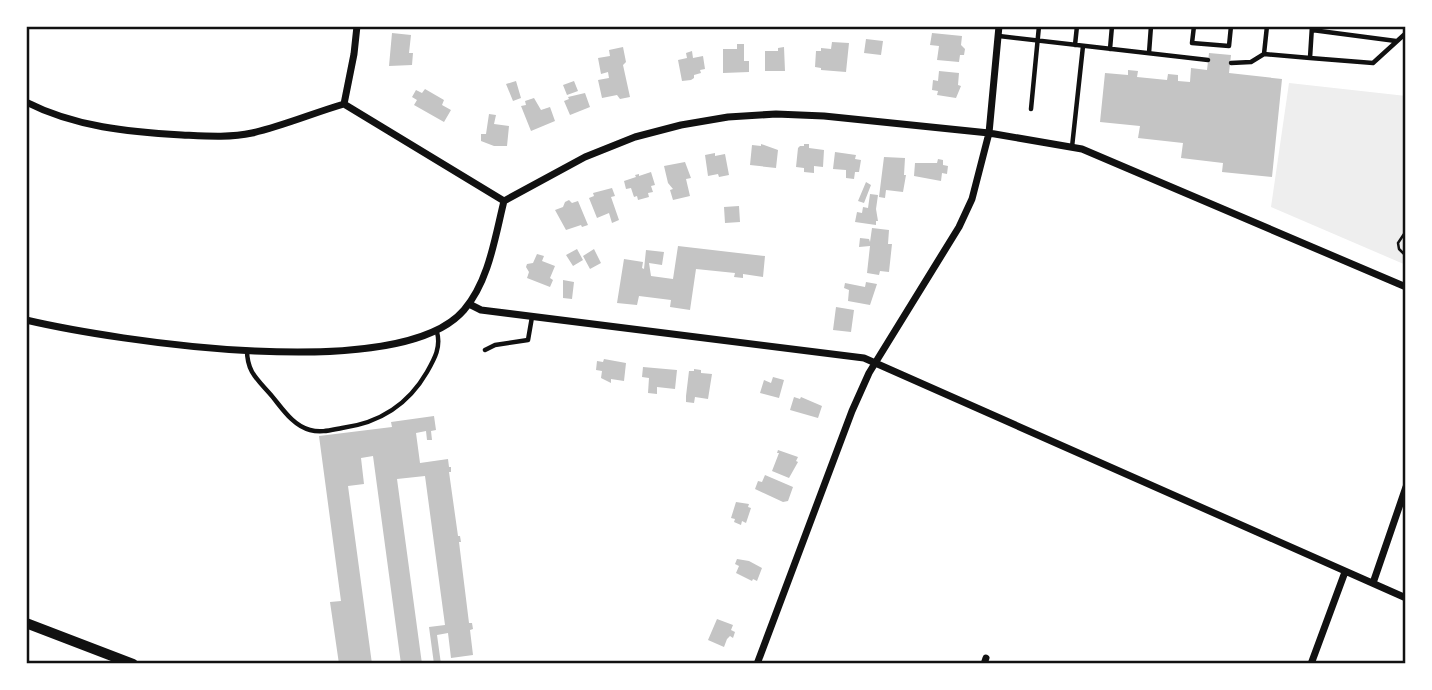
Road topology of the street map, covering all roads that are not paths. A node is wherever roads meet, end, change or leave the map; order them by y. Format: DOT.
graph roads {
  1 [pos="357,26"];
  2 [pos="993,26"];
  3 [pos="1039,26"];
  4 [pos="1077,26"];
  5 [pos="1112,26"];
  6 [pos="1152,26"];
  7 [pos="1194,26"];
  8 [pos="1231,26"];
  9 [pos="1267,26"];
  10 [pos="999,27"];
  11 [pos="1312,28"];
  12 [pos="1406,33"];
  13 [pos="998,36"];
  14 [pos="1038,41"];
  15 [pos="1396,41"];
  16 [pos="1075,45"];
  17 [pos="1083,46"];
  18 [pos="1110,49"];
  19 [pos="1149,53"];
  20 [pos="1264,54"];
  21 [pos="1310,58"];
  22 [pos="1208,60"];
  23 [pos="1231,63"];
  24 [pos="26,102"];
  25 [pos="344,104"];
  26 [pos="1031,109"];
  27 [pos="989,133"];
  28 [pos="1072,147"];
  29 [pos="504,201"];
  30 [pos="1406,286"];
  31 [pos="468,304"];
  32 [pos="533,317"];
  33 [pos="26,320"];
  34 [pos="436,332"];
  35 [pos="247,349"];
  36 [pos="485,349"];
  37 [pos="876,363"];
  38 [pos="1406,487"];
  39 [pos="1345,572"];
  40 [pos="1373,583"];
  41 [pos="1406,597"];
  42 [pos="26,623"];
  43 [pos="133,664"];
  44 [pos="757,664"];
  45 [pos="1311,664"];
  1 -- 25 [label="street"];
  2 -- 10 [label="lane"];
  3 -- 14 [label="lane"];
  4 -- 16 [label="lane"];
  5 -- 18 [label="lane"];
  6 -- 19 [label="lane"];
  7 -- 8 [label="lane"];
  9 -- 20 [label="lane"];
  10 -- 13 [label="street"];
  11 -- 15 [label="lane"];
  11 -- 21 [label="lane"];
  12 -- 15 [label="lane"];
  13 -- 14 [label="lane"];
  13 -- 27 [label="street"];
  14 -- 16 [label="lane"];
  14 -- 26 [label="lane"];
  15 -- 21 [label="lane"];
  16 -- 17 [label="lane"];
  17 -- 18 [label="lane"];
  17 -- 28 [label="lane"];
  18 -- 19 [label="lane"];
  19 -- 22 [label="lane"];
  20 -- 21 [label="lane"];
  20 -- 23 [label="lane"];
  24 -- 25 [label="street"];
  25 -- 29 [label="street"];
  27 -- 28 [label="street"];
  27 -- 29 [label="street"];
  27 -- 37 [label="street"];
  28 -- 30 [label="street"];
  29 -- 31 [label="street"];
  31 -- 32 [label="street"];
  31 -- 34 [label="street"];
  32 -- 36 [label="lane"];
  32 -- 37 [label="street"];
  33 -- 35 [label="street"];
  34 -- 35 [label="street"];
  34 -- 35 [label="lane"];
  37 -- 39 [label="street"];
  37 -- 44 [label="street"];
  38 -- 40 [label="street"];
  39 -- 40 [label="street"];
  39 -- 45 [label="street"];
  40 -- 41 [label="street"];
  42 -- 43 [label="street"];
}
